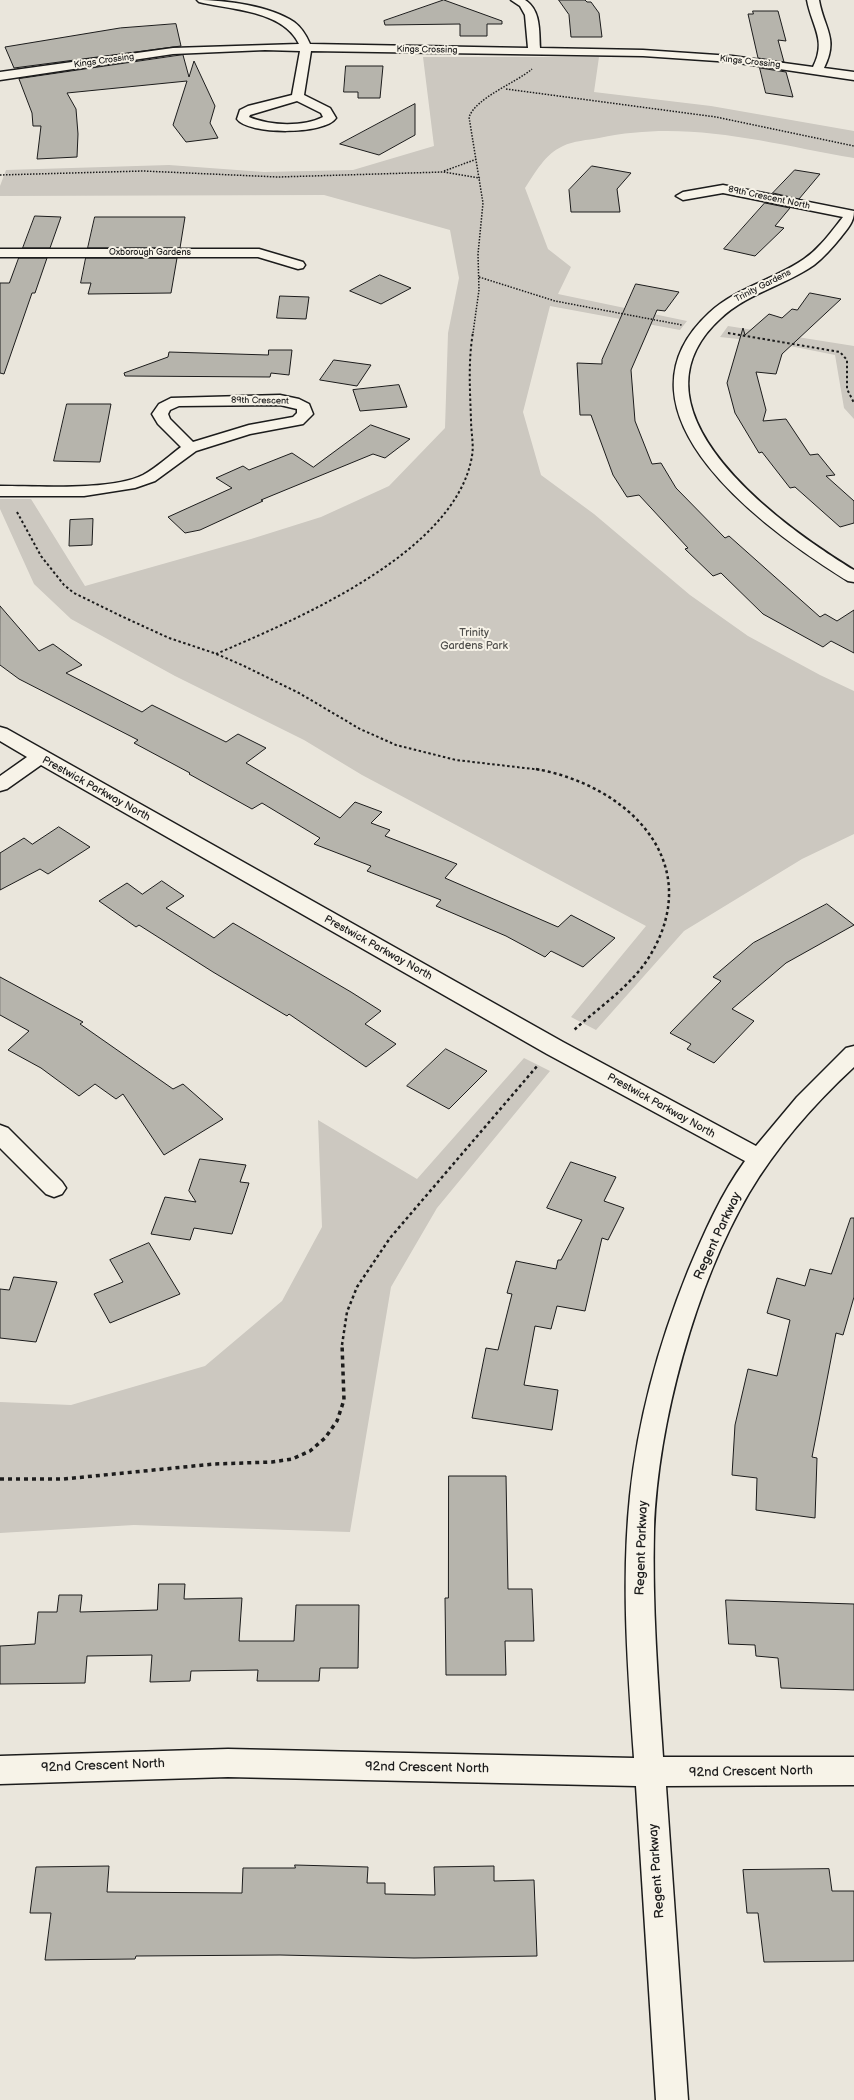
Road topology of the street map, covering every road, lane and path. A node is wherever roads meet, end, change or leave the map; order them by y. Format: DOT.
graph roads {
  1 [pos="203,0"];
  2 [pos="517,0"];
  3 [pos="813,0"];
  4 [pos="306,47"];
  5 [pos="539,50"];
  6 [pos="817,70"];
  7 [pos="0,76"];
  8 [pos="854,76"];
  9 [pos="505,88"];
  10 [pos="298,97"];
  11 [pos="854,146"];
  12 [pos="477,159"];
  13 [pos="443,172"];
  14 [pos="0,175"];
  15 [pos="480,178"];
  16 [pos="683,196"];
  17 [pos="852,215"];
  18 [pos="0,253"];
  19 [pos="298,265"];
  20 [pos="479,277"];
  21 [pos="684,326"];
  22 [pos="722,332"];
  23 [pos="854,403"];
  24 [pos="190,448"];
  25 [pos="8,491"];
  26 [pos="854,577"];
  27 [pos="215,654"];
  28 [pos="0,732"];
  29 [pos="40,757"];
  30 [pos="0,785"];
  31 [pos="571,1034"];
  32 [pos="854,1054"];
  33 [pos="539,1064"];
  34 [pos="0,1134"];
  35 [pos="760,1158"];
  36 [pos="54,1188"];
  37 [pos="0,1479"];
  38 [pos="0,1770"];
  39 [pos="854,1771"];
  40 [pos="650,1773"];
  41 [pos="672,2100"];
  1 -- 4 [label="street"];
  2 -- 5 [label="street"];
  3 -- 6 [label="street"];
  4 -- 5 [label="street, Kings Crossing"];
  4 -- 7 [label="street, Kings Crossing"];
  4 -- 10 [label="street"];
  5 -- 6 [label="street, Kings Crossing"];
  5 -- 9 [label="path"];
  6 -- 8 [label="street, Kings Crossing"];
  9 -- 11 [label="path"];
  9 -- 12 [label="path"];
  10 -- 10 [label="street"];
  12 -- 13 [label="path"];
  12 -- 15 [label="path"];
  13 -- 14 [label="path"];
  13 -- 15 [label="path"];
  15 -- 20 [label="path"];
  16 -- 17 [label="street, 89th Crescent North"];
  17 -- 26 [label="street, Trinity Gardens"];
  18 -- 19 [label="street, Oxborough Gardens"];
  20 -- 21 [label="path"];
  20 -- 27 [label="path"];
  22 -- 23 [label="path"];
  24 -- 24 [label="street, 89th Crescent"];
  24 -- 25 [label="street, 89th Crescent"];
  25 -- 27 [label="path"];
  27 -- 31 [label="path"];
  28 -- 29 [label="street, Prestwick Parkway North"];
  29 -- 30 [label="street"];
  29 -- 35 [label="street, Prestwick Parkway North"];
  32 -- 35 [label="street, Regent Parkway"];
  33 -- 37 [label="path"];
  34 -- 36 [label="street"];
  35 -- 40 [label="street, Regent Parkway"];
  38 -- 40 [label="street, 92nd Crescent North"];
  39 -- 40 [label="street, 92nd Crescent North"];
  40 -- 41 [label="street, Regent Parkway"];
}
